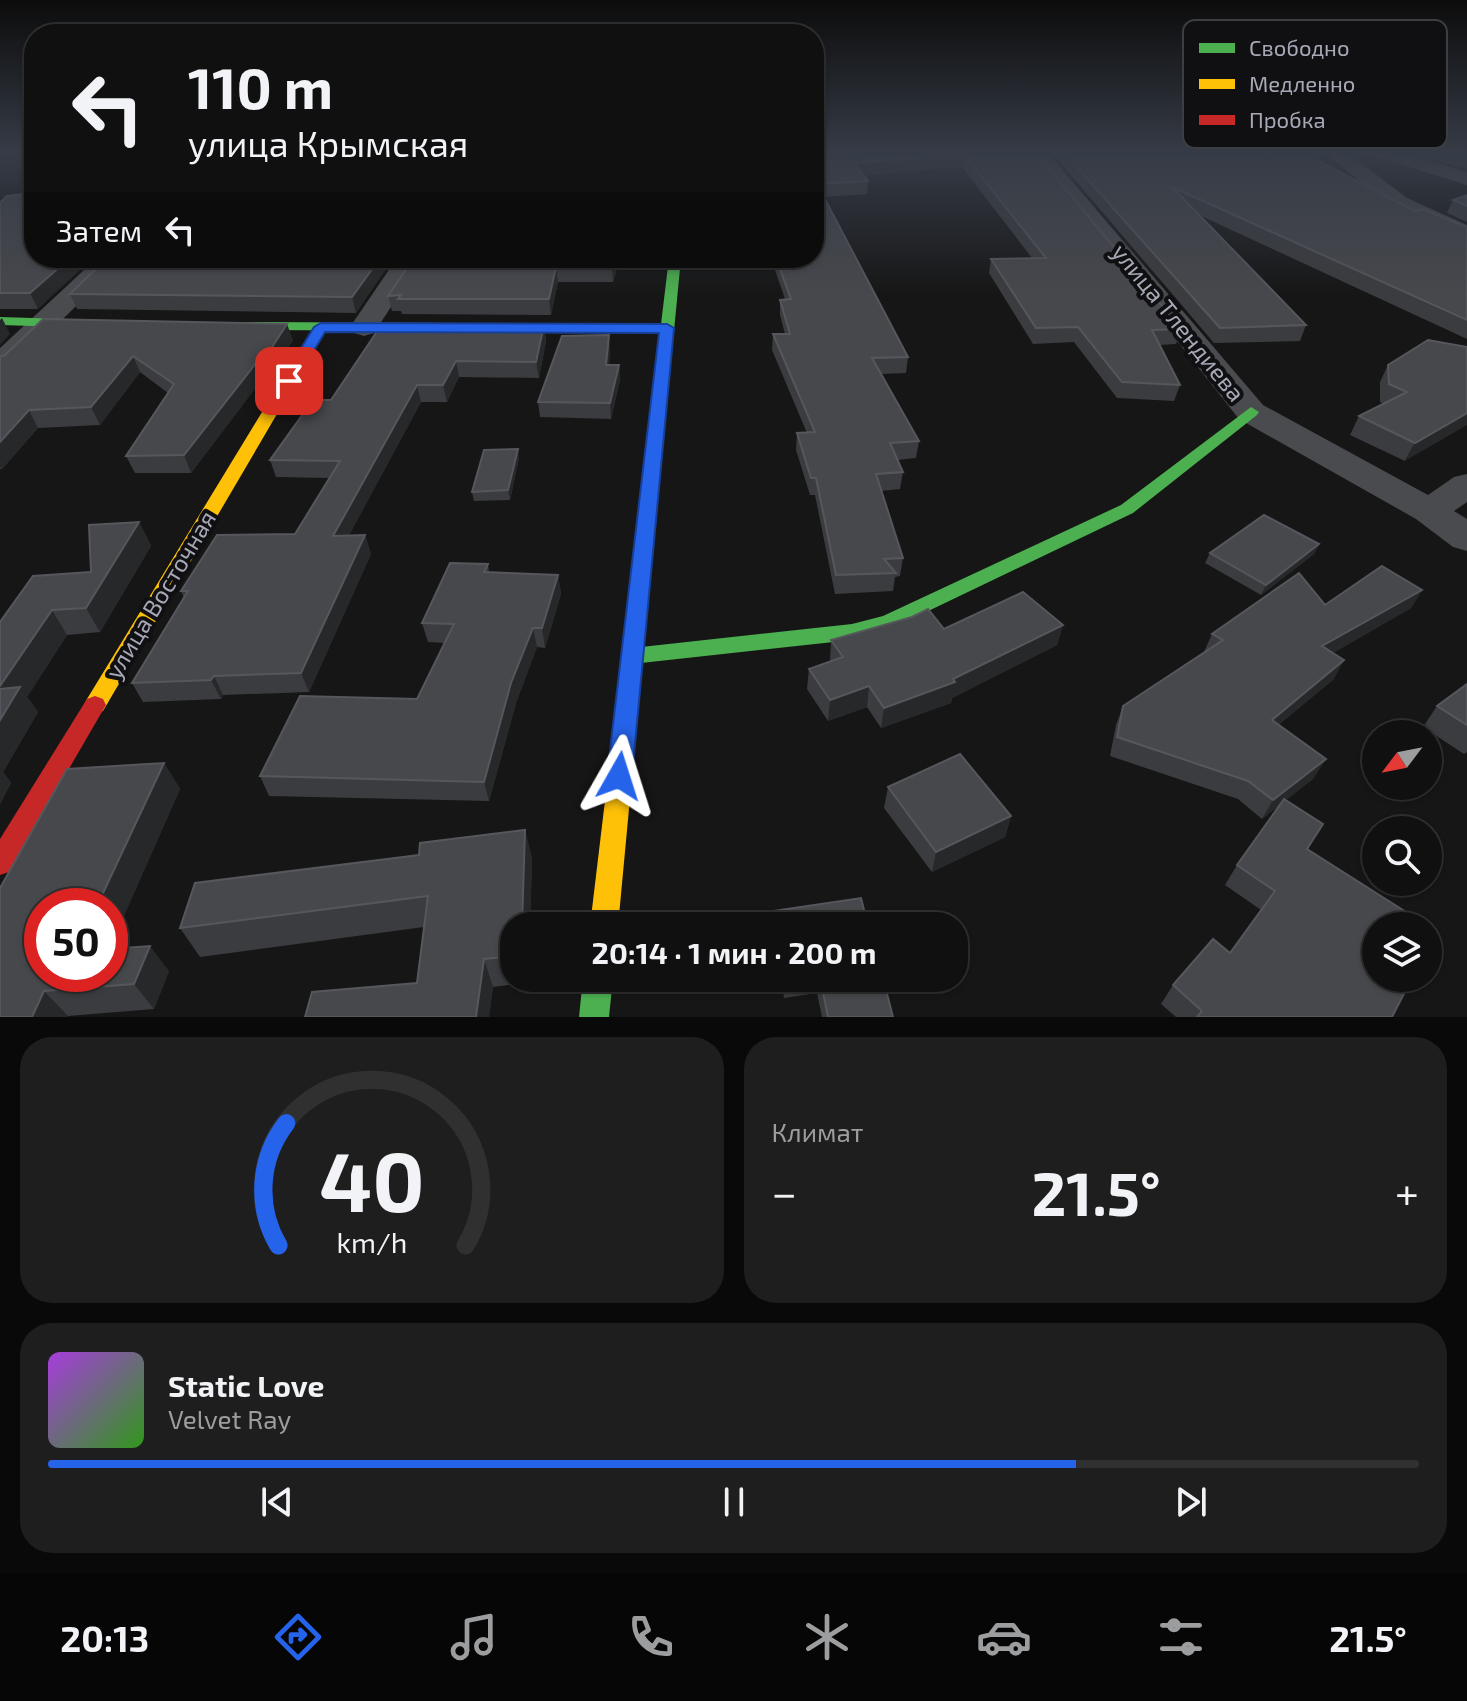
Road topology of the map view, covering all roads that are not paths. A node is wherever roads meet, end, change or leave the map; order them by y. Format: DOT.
graph roads {
  1 [pos="1077,200"];
  2 [pos="1396,200"];
  3 [pos="1467,234"];
  4 [pos="102,268"];
  5 [pos="403,268"];
  6 [pos="674,268"];
  7 [pos="0,321"];
  8 [pos="46,323"];
  9 [pos="122,324"];
  10 [pos="214,326"];
  11 [pos="321,327"];
  12 [pos="364,327"];
  13 [pos="667,328"];
  14 [pos="0,364"];
  15 [pos="1251,412"];
  16 [pos="1467,485"];
  17 [pos="1429,511"];
  18 [pos="1467,538"];
  19 [pos="632,656"];
  20 [pos="0,863"];
  21 [pos="605,912"];
  22 [pos="597,992"];
  23 [pos="594,1017"];
  1 -- 15 [label="street, улица Тлендиева"];
  2 -- 3 [label="street"];
  4 -- 8 [label="street"];
  5 -- 12 [label="street"];
  6 -- 13 [label="street"];
  7 -- 8 [label="street"];
  8 -- 9 [label="street"];
  8 -- 14 [label="street"];
  10 -- 11 [label="street"];
  11 -- 12 [label="street"];
  11 -- 20 [label="street, улица Восточная"];
  12 -- 13 [label="street"];
  13 -- 19 [label="street"];
  15 -- 17 [label="street, улица Тлендиева"];
  15 -- 19 [label="street"];
  16 -- 17 [label="street"];
  17 -- 18 [label="street, улица Тлендиева"];
  19 -- 21 [label="street"];
  22 -- 23 [label="street"];
}
